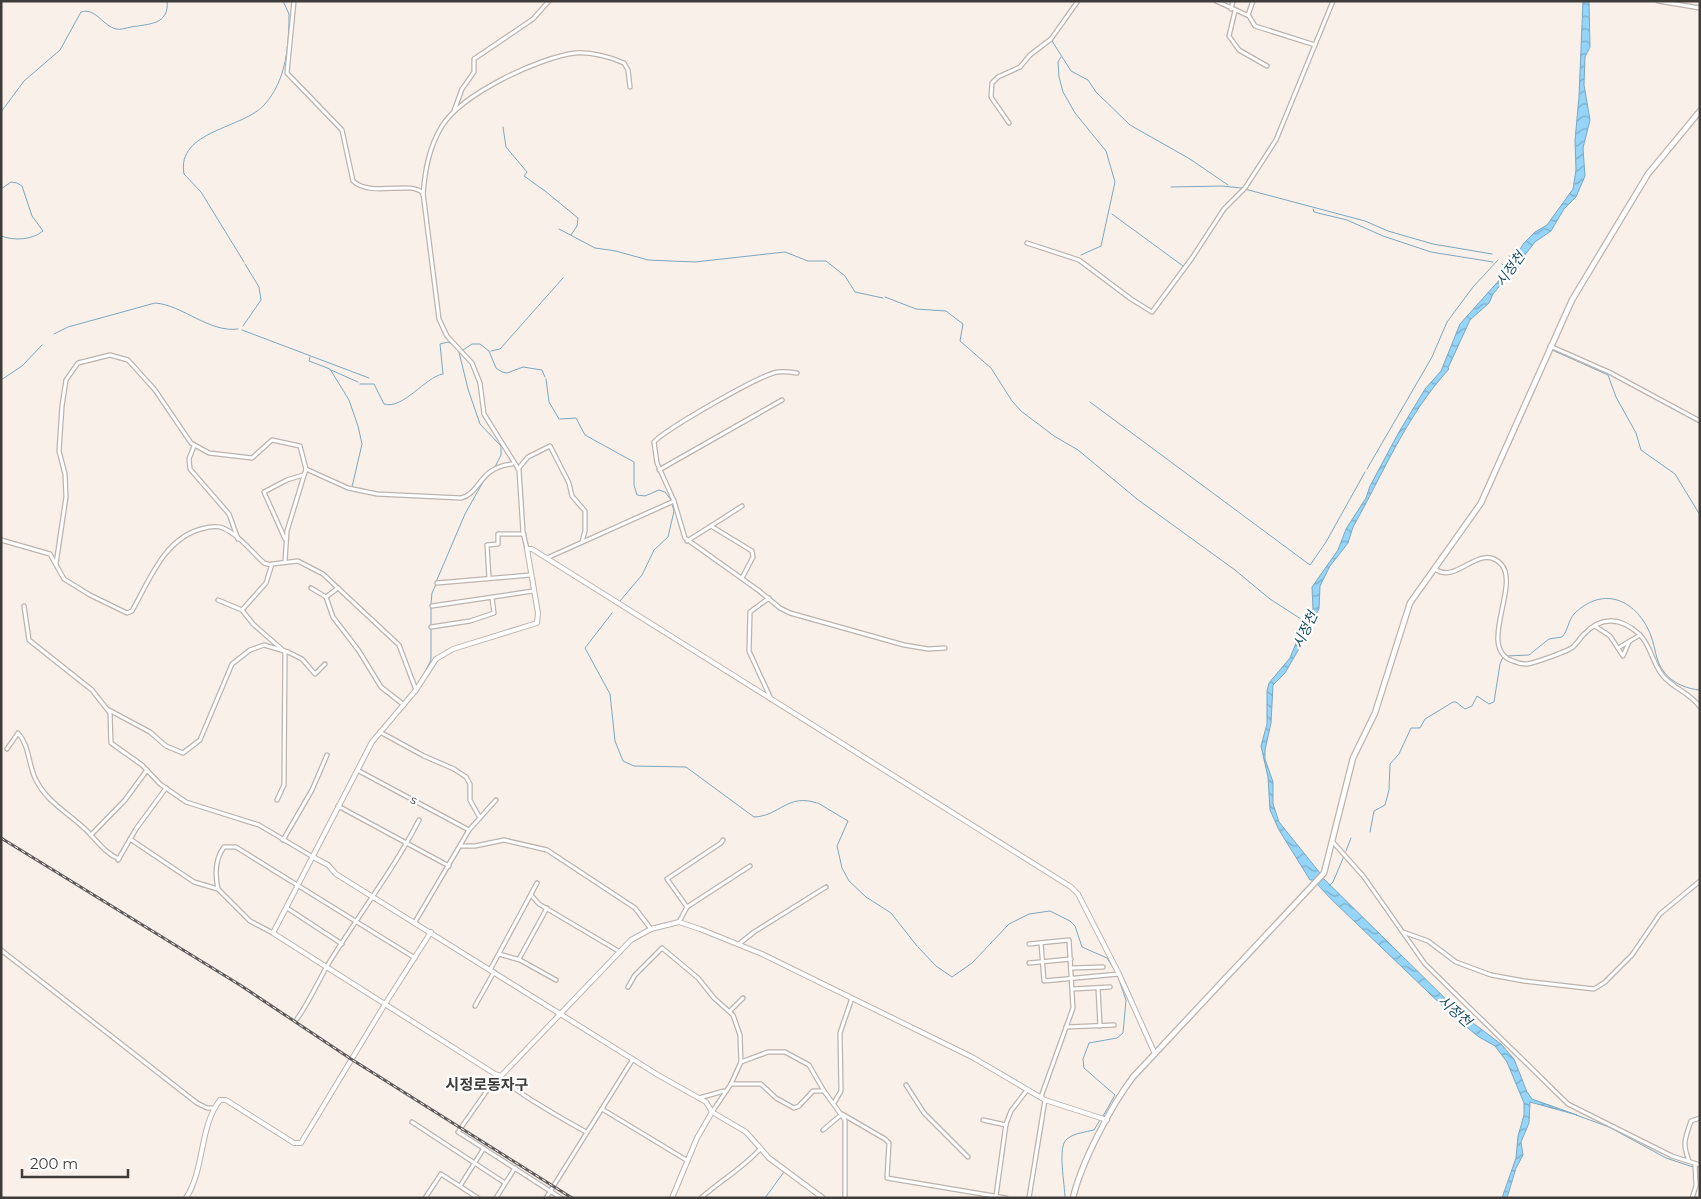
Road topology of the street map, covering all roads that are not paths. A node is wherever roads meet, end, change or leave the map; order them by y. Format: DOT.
graph roads {
  1 [pos="294,1"];
  2 [pos="549,1"];
  3 [pos="1078,1"];
  4 [pos="1216,1"];
  5 [pos="1234,1"];
  6 [pos="1253,1"];
  7 [pos="1333,1"];
  8 [pos="1658,1"];
  9 [pos="1700,8"];
  10 [pos="1233,10"];
  11 [pos="1248,15"];
  12 [pos="1315,45"];
  13 [pos="1267,66"];
  14 [pos="630,87"];
  15 [pos="454,111"];
  16 [pos="1700,111"];
  17 [pos="1009,123"];
  18 [pos="423,195"];
  19 [pos="1027,242"];
  20 [pos="1550,346"];
  21 [pos="797,373"];
  22 [pos="782,400"];
  23 [pos="1700,420"];
  24 [pos="194,446"];
  25 [pos="513,464"];
  26 [pos="306,468"];
  27 [pos="518,469"];
  28 [pos="659,470"];
  29 [pos="303,475"];
  30 [pos="674,501"];
  31 [pos="742,506"];
  32 [pos="711,526"];
  33 [pos="524,534"];
  34 [pos="238,539"];
  35 [pos="285,539"];
  36 [pos="1,540"];
  37 [pos="687,541"];
  38 [pos="582,542"];
  39 [pos="527,549"];
  40 [pos="547,558"];
  41 [pos="285,561"];
  42 [pos="56,564"];
  43 [pos="271,565"];
  44 [pos="1435,569"];
  45 [pos="530,574"];
  46 [pos="489,578"];
  47 [pos="742,578"];
  48 [pos="437,583"];
  49 [pos="311,588"];
  50 [pos="338,588"];
  51 [pos="533,591"];
  52 [pos="326,597"];
  53 [pos="492,598"];
  54 [pos="769,598"];
  55 [pos="218,600"];
  56 [pos="24,606"];
  57 [pos="432,606"];
  58 [pos="242,610"];
  59 [pos="1594,626"];
  60 [pos="431,628"];
  61 [pos="1640,635"];
  62 [pos="1629,642"];
  63 [pos="945,648"];
  64 [pos="1618,648"];
  65 [pos="285,652"];
  66 [pos="325,664"];
  67 [pos="416,690"];
  68 [pos="771,700"];
  69 [pos="404,705"];
  70 [pos="1700,707"];
  71 [pos="108,709"];
  72 [pos="380,732"];
  73 [pos="7,749"];
  74 [pos="327,755"];
  75 [pos="146,770"];
  76 [pos="359,770"];
  77 [pos="166,788"];
  78 [pos="277,800"];
  79 [pos="496,800"];
  80 [pos="338,806"];
  81 [pos="480,818"];
  82 [pos="420,820"];
  83 [pos="469,830"];
  84 [pos="91,835"];
  85 [pos="130,839"];
  86 [pos="283,840"];
  87 [pos="722,840"];
  88 [pos="1332,841"];
  89 [pos="407,843"];
  90 [pos="462,846"];
  91 [pos="313,857"];
  92 [pos="449,866"];
  93 [pos="750,866"];
  94 [pos="1700,881"];
  95 [pos="537,884"];
  96 [pos="299,886"];
  97 [pos="826,887"];
  98 [pos="218,889"];
  99 [pos="531,895"];
  100 [pos="372,896"];
  101 [pos="287,908"];
  102 [pos="547,908"];
  103 [pos="687,908"];
  104 [pos="356,922"];
  105 [pos="415,922"];
  106 [pos="679,922"];
  107 [pos="651,929"];
  108 [pos="1402,931"];
  109 [pos="431,932"];
  110 [pos="273,933"];
  111 [pos="1041,943"];
  112 [pos="342,944"];
  113 [pos="739,944"];
  114 [pos="1029,944"];
  115 [pos="1,950"];
  116 [pos="620,952"];
  117 [pos="499,954"];
  118 [pos="415,958"];
  119 [pos="519,959"];
  120 [pos="1071,959"];
  121 [pos="1042,962"];
  122 [pos="1029,963"];
  123 [pos="327,966"];
  124 [pos="1103,967"];
  125 [pos="1072,968"];
  126 [pos="492,971"];
  127 [pos="1119,974"];
  128 [pos="1073,979"];
  129 [pos="556,980"];
  130 [pos="628,987"];
  131 [pos="1110,987"];
  132 [pos="1098,988"];
  133 [pos="1073,989"];
  134 [pos="743,998"];
  135 [pos="852,998"];
  136 [pos="385,1004"];
  137 [pos="474,1006"];
  138 [pos="730,1011"];
  139 [pos="561,1014"];
  140 [pos="297,1019"];
  141 [pos="1114,1025"];
  142 [pos="1100,1026"];
  143 [pos="1066,1027"];
  144 [pos="1155,1054"];
  145 [pos="633,1059"];
  146 [pos="741,1062"];
  147 [pos="500,1076"];
  148 [pos="731,1084"];
  149 [pos="906,1085"];
  150 [pos="1027,1090"];
  151 [pos="725,1091"];
  152 [pos="824,1091"];
  153 [pos="697,1098"];
  154 [pos="1043,1099"];
  155 [pos="834,1103"];
  156 [pos="216,1108"];
  157 [pos="602,1109"];
  158 [pos="712,1112"];
  159 [pos="842,1114"];
  160 [pos="1700,1118"];
  161 [pos="983,1120"];
  162 [pos="1107,1120"];
  163 [pos="412,1122"];
  164 [pos="1006,1125"];
  165 [pos="823,1130"];
  166 [pos="586,1132"];
  167 [pos="484,1148"];
  168 [pos="760,1149"];
  169 [pos="968,1157"];
  170 [pos="688,1161"];
  171 [pos="1689,1162"];
  172 [pos="474,1163"];
  173 [pos="1695,1164"];
  174 [pos="1700,1165"];
  175 [pos="515,1168"];
  176 [pos="505,1183"];
  177 [pos="460,1186"];
  178 [pos="550,1191"];
  179 [pos="996,1196"];
  180 [pos="186,1198"];
  181 [pos="425,1198"];
  182 [pos="478,1198"];
  183 [pos="496,1198"];
  184 [pos="546,1198"];
  185 [pos="562,1198"];
  186 [pos="672,1198"];
  187 [pos="701,1198"];
  188 [pos="823,1198"];
  189 [pos="846,1198"];
  190 [pos="1006,1198"];
  191 [pos="1029,1198"];
  192 [pos="1073,1198"];
  193 [pos="1692,1198"];
  1 -- 18 [label="street"];
  2 -- 15 [label="street"];
  3 -- 17 [label="street"];
  4 -- 10 [label="street"];
  5 -- 10 [label="street"];
  6 -- 11 [label="street"];
  7 -- 12 [label="street"];
  8 -- 9 [label="street"];
  10 -- 11 [label="street"];
  10 -- 13 [label="street"];
  11 -- 12 [label="street"];
  12 -- 19 [label="street"];
  14 -- 15 [label="street"];
  15 -- 18 [label="street"];
  16 -- 20 [label="main road"];
  18 -- 25 [label="street"];
  20 -- 23 [label="street"];
  20 -- 44 [label="main road"];
  21 -- 28 [label="street"];
  22 -- 28 [label="street"];
  24 -- 26 [label="street"];
  24 -- 34 [label="street"];
  24 -- 42 [label="street"];
  25 -- 26 [label="street"];
  25 -- 27 [label="street"];
  26 -- 29 [label="street"];
  27 -- 33 [label="street"];
  27 -- 38 [label="street"];
  28 -- 30 [label="street"];
  29 -- 35 [label="street"];
  29 -- 35 [label="street"];
  30 -- 37 [label="street"];
  30 -- 38 [label="street"];
  31 -- 32 [label="street"];
  32 -- 37 [label="street"];
  32 -- 47 [label="street"];
  33 -- 39 [label="street"];
  33 -- 46 [label="street"];
  34 -- 42 [label="street"];
  34 -- 43 [label="street"];
  35 -- 41 [label="street"];
  36 -- 42 [label="street"];
  37 -- 47 [label="street"];
  38 -- 40 [label="street"];
  39 -- 40 [label="street"];
  39 -- 45 [label="street"];
  40 -- 68 [label="street"];
  41 -- 43 [label="street"];
  41 -- 50 [label="street"];
  43 -- 58 [label="street"];
  44 -- 59 [label="street"];
  44 -- 88 [label="main road"];
  45 -- 46 [label="street"];
  45 -- 51 [label="street"];
  46 -- 48 [label="street"];
  47 -- 54 [label="street"];
  49 -- 52 [label="street"];
  50 -- 52 [label="street"];
  50 -- 67 [label="street"];
  51 -- 53 [label="street"];
  51 -- 67 [label="street"];
  52 -- 69 [label="street"];
  53 -- 57 [label="street"];
  53 -- 60 [label="street"];
  54 -- 63 [label="street"];
  54 -- 68 [label="street"];
  55 -- 58 [label="street"];
  56 -- 71 [label="street"];
  58 -- 65 [label="street"];
  59 -- 61 [label="street"];
  59 -- 64 [label="street"];
  61 -- 62 [label="street"];
  61 -- 70 [label="street"];
  62 -- 64 [label="street"];
  62 -- 64 [label="street"];
  65 -- 66 [label="street"];
  65 -- 71 [label="street"];
  65 -- 78 [label="street"];
  67 -- 69 [label="street"];
  68 -- 127 [label="street"];
  69 -- 72 [label="street"];
  71 -- 75 [label="street"];
  72 -- 76 [label="street"];
  72 -- 81 [label="street"];
  73 -- 84 [label="street"];
  74 -- 86 [label="street"];
  75 -- 77 [label="street"];
  75 -- 84 [label="street"];
  76 -- 80 [label="street"];
  76 -- 83 [label="street, s"];
  77 -- 85 [label="street"];
  77 -- 86 [label="street"];
  79 -- 81 [label="street"];
  80 -- 89 [label="street"];
  80 -- 91 [label="street"];
  81 -- 83 [label="street"];
  82 -- 89 [label="street"];
  83 -- 90 [label="street"];
  84 -- 85 [label="street"];
  85 -- 98 [label="street"];
  86 -- 91 [label="street"];
  87 -- 103 [label="street"];
  88 -- 108 [label="street"];
  88 -- 144 [label="main road"];
  89 -- 92 [label="street"];
  89 -- 100 [label="street"];
  90 -- 92 [label="street"];
  90 -- 107 [label="street"];
  91 -- 96 [label="street"];
  91 -- 100 [label="street"];
  92 -- 105 [label="street"];
  93 -- 103 [label="street"];
  94 -- 108 [label="street"];
  95 -- 99 [label="street"];
  96 -- 98 [label="street"];
  96 -- 101 [label="street"];
  96 -- 104 [label="street"];
  97 -- 113 [label="street"];
  98 -- 110 [label="street"];
  99 -- 102 [label="street"];
  99 -- 117 [label="street"];
  100 -- 104 [label="street"];
  100 -- 105 [label="street"];
  101 -- 110 [label="street"];
  101 -- 112 [label="street"];
  102 -- 116 [label="street"];
  102 -- 119 [label="street"];
  103 -- 106 [label="street"];
  104 -- 112 [label="street"];
  104 -- 118 [label="street"];
  105 -- 109 [label="street"];
  106 -- 107 [label="street"];
  106 -- 113 [label="street"];
  107 -- 116 [label="street"];
  108 -- 171 [label="street"];
  109 -- 118 [label="street"];
  109 -- 126 [label="street"];
  110 -- 123 [label="street"];
  111 -- 114 [label="street"];
  111 -- 120 [label="street"];
  111 -- 121 [label="street"];
  112 -- 123 [label="street"];
  113 -- 135 [label="street"];
  115 -- 156 [label="street"];
  116 -- 139 [label="street"];
  117 -- 119 [label="street"];
  117 -- 126 [label="street"];
  118 -- 136 [label="street"];
  119 -- 129 [label="street"];
  120 -- 121 [label="street"];
  120 -- 125 [label="street"];
  121 -- 122 [label="street"];
  121 -- 128 [label="street"];
  123 -- 136 [label="street"];
  123 -- 140 [label="street"];
  124 -- 125 [label="street"];
  125 -- 128 [label="street"];
  126 -- 137 [label="street"];
  126 -- 139 [label="street"];
  127 -- 128 [label="street"];
  127 -- 144 [label="street"];
  128 -- 133 [label="street"];
  130 -- 138 [label="street"];
  131 -- 132 [label="street"];
  132 -- 133 [label="street"];
  132 -- 142 [label="street"];
  133 -- 143 [label="street"];
  134 -- 138 [label="street"];
  135 -- 150 [label="street"];
  135 -- 155 [label="street"];
  136 -- 147 [label="street"];
  136 -- 156 [label="street"];
  138 -- 146 [label="street"];
  139 -- 145 [label="street"];
  139 -- 147 [label="street"];
  141 -- 142 [label="street"];
  142 -- 143 [label="street"];
  143 -- 154 [label="street"];
  144 -- 162 [label="main road"];
  145 -- 153 [label="street"];
  145 -- 157 [label="street"];
  146 -- 148 [label="street"];
  146 -- 152 [label="street"];
  147 -- 166 [label="street"];
  147 -- 167 [label="street"];
  148 -- 151 [label="street"];
  148 -- 152 [label="street"];
  149 -- 169 [label="street"];
  150 -- 154 [label="street"];
  150 -- 164 [label="street"];
  151 -- 153 [label="street"];
  151 -- 158 [label="street"];
  152 -- 155 [label="street"];
  153 -- 158 [label="street"];
  154 -- 162 [label="street"];
  154 -- 191 [label="street"];
  155 -- 159 [label="street"];
  156 -- 180 [label="street"];
  157 -- 166 [label="street"];
  157 -- 170 [label="street"];
  158 -- 168 [label="street"];
  158 -- 170 [label="street"];
  159 -- 165 [label="street"];
  159 -- 179 [label="street"];
  159 -- 189 [label="street"];
  160 -- 171 [label="street"];
  161 -- 164 [label="street"];
  162 -- 192 [label="main road"];
  163 -- 172 [label="street"];
  164 -- 179 [label="street"];
  166 -- 178 [label="street"];
  167 -- 172 [label="street"];
  167 -- 175 [label="street"];
  168 -- 187 [label="street"];
  168 -- 188 [label="street"];
  170 -- 186 [label="street"];
  171 -- 173 [label="street"];
  172 -- 176 [label="street"];
  172 -- 177 [label="street"];
  173 -- 174 [label="street"];
  173 -- 193 [label="street"];
  175 -- 176 [label="street"];
  175 -- 178 [label="street"];
  176 -- 183 [label="street"];
  177 -- 181 [label="street"];
  177 -- 182 [label="street"];
  178 -- 184 [label="street"];
  178 -- 185 [label="street"];
  179 -- 190 [label="street"];
}
